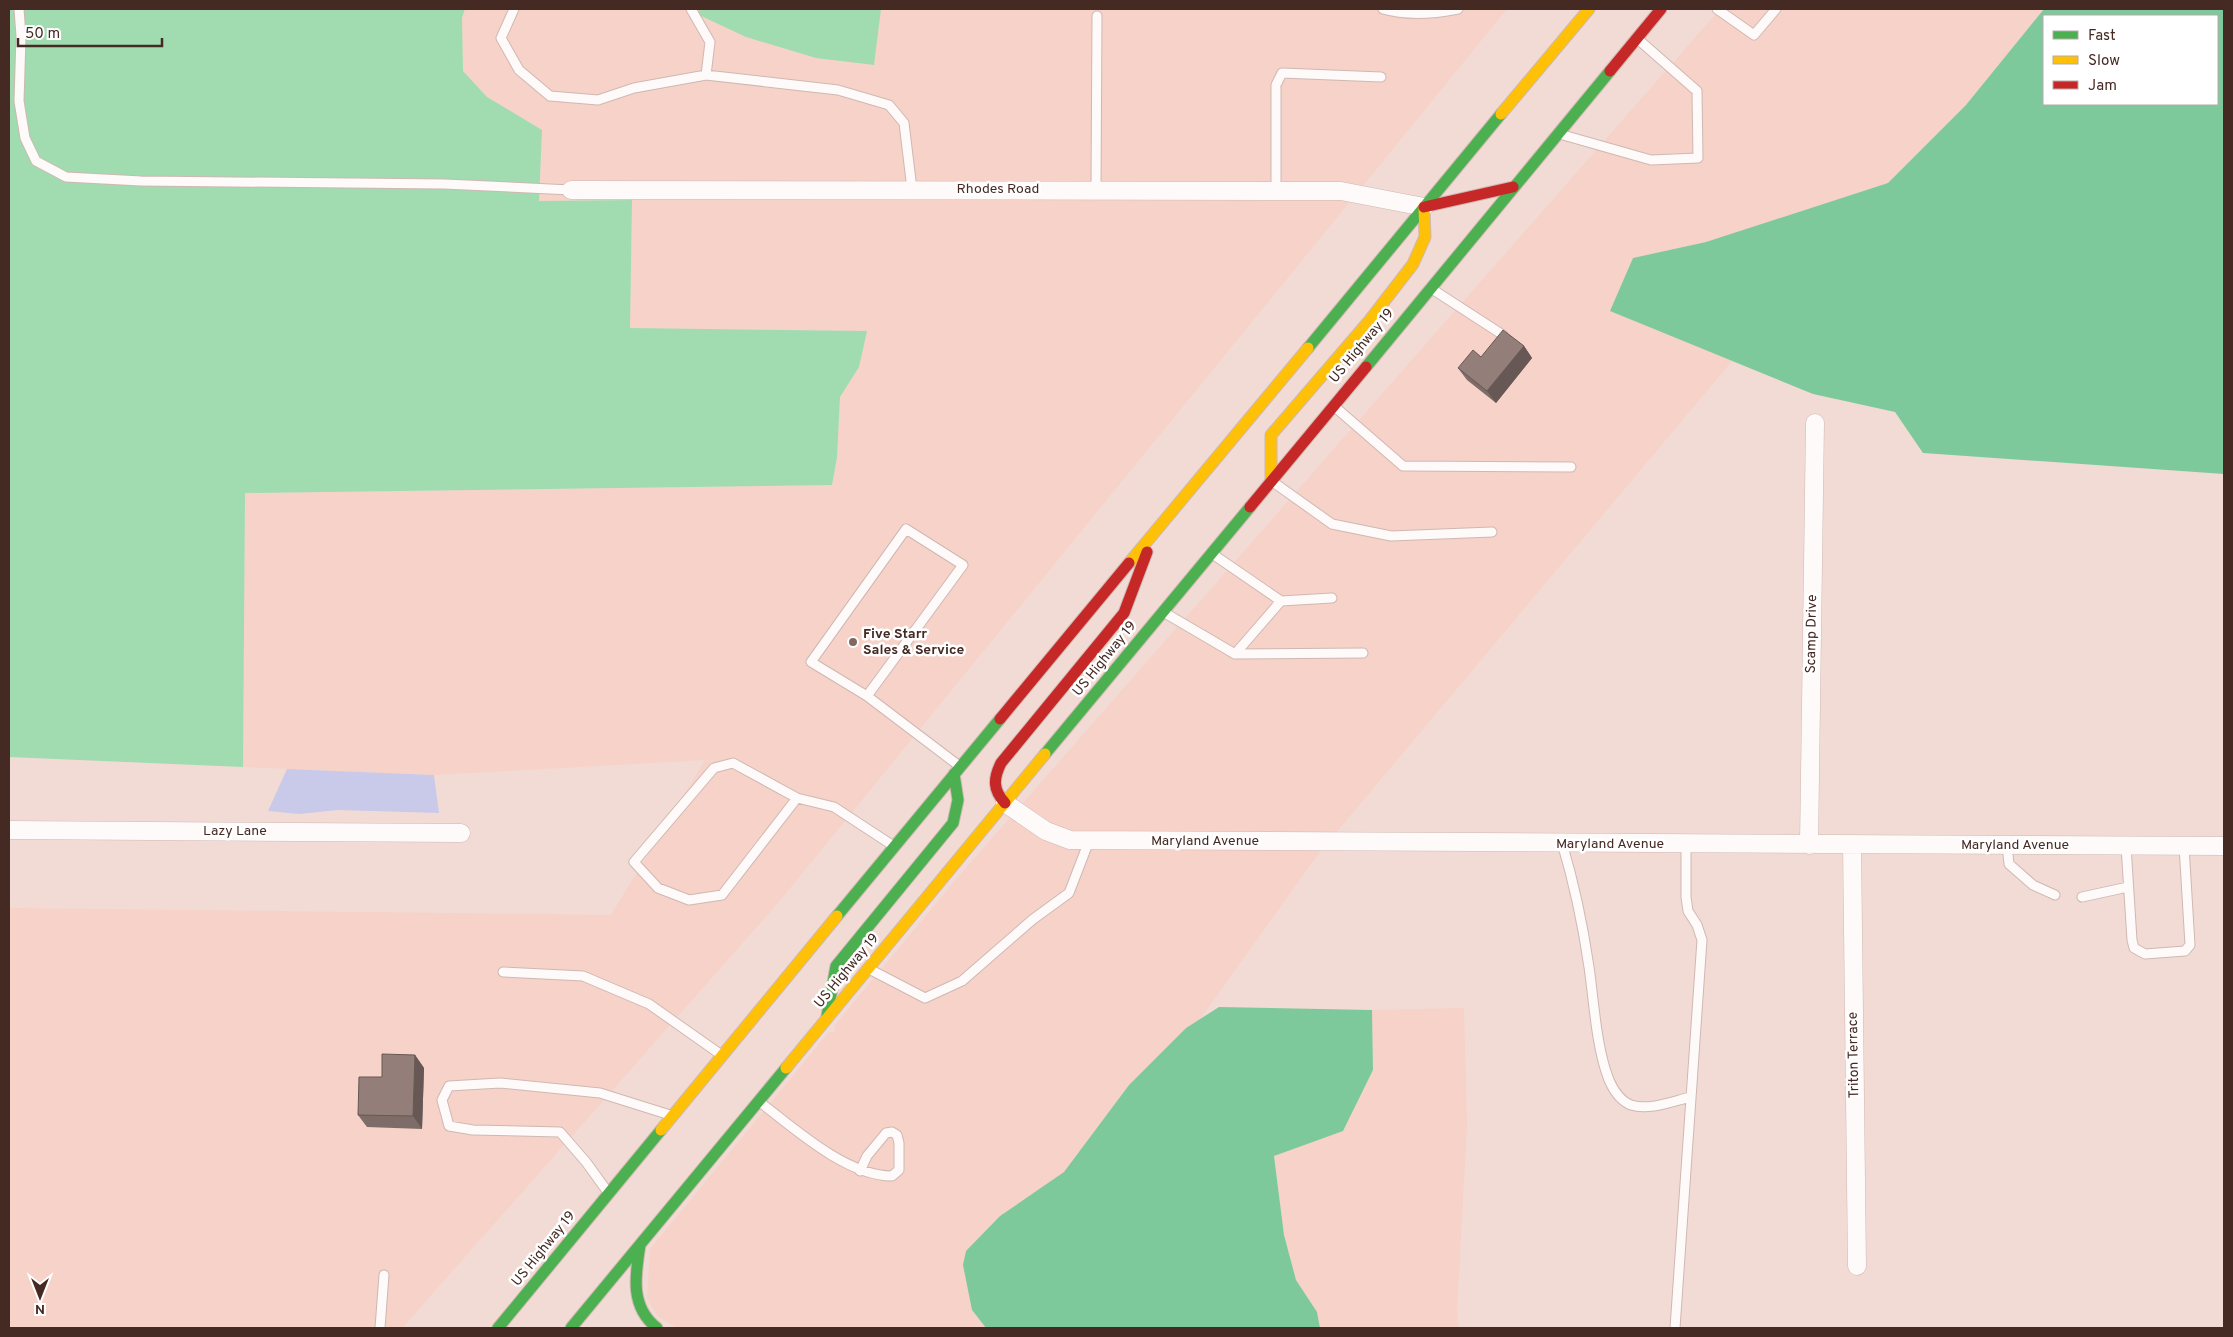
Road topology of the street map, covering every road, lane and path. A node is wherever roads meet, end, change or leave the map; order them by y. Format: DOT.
graph roads {
  1 [pos="19,9"];
  2 [pos="514,9"];
  3 [pos="691,9"];
  4 [pos="1383,9"];
  5 [pos="1458,9"];
  6 [pos="1589,9"];
  7 [pos="1662,9"];
  8 [pos="1717,9"];
  9 [pos="1776,9"];
  10 [pos="1097,16"];
  11 [pos="1637,38"];
  12 [pos="706,75"];
  13 [pos="1381,77"];
  14 [pos="1558,133"];
  15 [pos="1513,188"];
  16 [pos="912,189"];
  17 [pos="1096,189"];
  18 [pos="571,190"];
  19 [pos="1276,190"];
  20 [pos="1424,206"];
  21 [pos="1430,288"];
  22 [pos="1503,334"];
  23 [pos="1333,405"];
  24 [pos="1815,423"];
  25 [pos="1571,467"];
  26 [pos="1271,480"];
  27 [pos="1154,532"];
  28 [pos="1492,532"];
  29 [pos="1211,553"];
  30 [pos="1332,598"];
  31 [pos="1281,601"];
  32 [pos="1163,612"];
  33 [pos="1363,653"];
  34 [pos="1235,654"];
  35 [pos="867,696"];
  36 [pos="957,770"];
  37 [pos="797,798"];
  38 [pos="1006,803"];
  39 [pos="9,830"];
  40 [pos="460,833"];
  41 [pos="1089,840"];
  42 [pos="1562,843"];
  43 [pos="1686,844"];
  44 [pos="1852,844"];
  45 [pos="1809,845"];
  46 [pos="2007,845"];
  47 [pos="2126,846"];
  48 [pos="2184,846"];
  49 [pos="2224,846"];
  50 [pos="894,847"];
  51 [pos="2128,887"];
  52 [pos="2055,895"];
  53 [pos="2082,897"];
  54 [pos="868,969"];
  55 [pos="503,972"];
  56 [pos="826,1020"];
  57 [pos="723,1055"];
  58 [pos="1691,1097"];
  59 [pos="758,1101"];
  60 [pos="673,1116"];
  61 [pos="860,1171"];
  62 [pos="609,1194"];
  63 [pos="641,1243"];
  64 [pos="1856,1266"];
  65 [pos="384,1275"];
  66 [pos="380,1328"];
  67 [pos="498,1328"];
  68 [pos="570,1328"];
  69 [pos="657,1328"];
  70 [pos="1675,1328"];
  1 -- 18 [label="lane"];
  2 -- 12 [label="lane"];
  3 -- 12 [label="lane"];
  4 -- 5 [label="lane"];
  6 -- 20 [label="highway, US Highway 19"];
  7 -- 11 [label="highway, US Highway 19"];
  8 -- 9 [label="lane"];
  10 -- 17 [label="lane"];
  11 -- 14 [label="highway, US Highway 19"];
  11 -- 14 [label="lane"];
  12 -- 16 [label="lane"];
  13 -- 19 [label="lane"];
  14 -- 15 [label="highway, US Highway 19"];
  15 -- 20 [label="highway"];
  15 -- 21 [label="highway, US Highway 19"];
  16 -- 17 [label="street, Rhodes Road"];
  16 -- 18 [label="street, Rhodes Road"];
  17 -- 19 [label="street, Rhodes Road"];
  19 -- 20 [label="street, Rhodes Road"];
  20 -- 26 [label="highway"];
  20 -- 27 [label="highway, US Highway 19"];
  21 -- 22 [label="lane"];
  21 -- 23 [label="highway, US Highway 19"];
  23 -- 25 [label="lane"];
  23 -- 26 [label="highway, US Highway 19"];
  24 -- 45 [label="street, Scamp Drive"];
  26 -- 28 [label="lane"];
  26 -- 29 [label="highway, US Highway 19"];
  27 -- 36 [label="highway, US Highway 19"];
  27 -- 38 [label="highway"];
  29 -- 31 [label="lane"];
  29 -- 32 [label="highway, US Highway 19"];
  30 -- 31 [label="lane"];
  31 -- 34 [label="lane"];
  32 -- 34 [label="lane"];
  32 -- 38 [label="highway, US Highway 19"];
  33 -- 34 [label="lane"];
  35 -- 35 [label="lane"];
  35 -- 36 [label="lane"];
  36 -- 50 [label="highway, US Highway 19"];
  36 -- 56 [label="highway"];
  37 -- 37 [label="lane"];
  37 -- 50 [label="lane"];
  38 -- 41 [label="street, Maryland Avenue"];
  38 -- 54 [label="highway, US Highway 19"];
  39 -- 40 [label="street, Lazy Lane"];
  41 -- 42 [label="street, Maryland Avenue"];
  41 -- 54 [label="lane"];
  42 -- 43 [label="street, Maryland Avenue"];
  42 -- 58 [label="lane"];
  43 -- 45 [label="street, Maryland Avenue"];
  43 -- 58 [label="lane"];
  44 -- 45 [label="street, Maryland Avenue"];
  44 -- 46 [label="street, Maryland Avenue"];
  44 -- 64 [label="street, Triton Terrace"];
  46 -- 47 [label="street, Maryland Avenue"];
  46 -- 52 [label="lane"];
  47 -- 48 [label="street, Maryland Avenue"];
  47 -- 51 [label="lane"];
  48 -- 49 [label="street, Maryland Avenue"];
  48 -- 51 [label="lane"];
  50 -- 57 [label="highway, US Highway 19"];
  51 -- 53 [label="lane"];
  54 -- 56 [label="highway, US Highway 19"];
  55 -- 57 [label="lane"];
  56 -- 59 [label="highway, US Highway 19"];
  57 -- 60 [label="highway, US Highway 19"];
  58 -- 70 [label="lane"];
  59 -- 61 [label="lane"];
  59 -- 63 [label="highway, US Highway 19"];
  60 -- 62 [label="highway, US Highway 19"];
  60 -- 62 [label="lane"];
  61 -- 61 [label="lane"];
  62 -- 67 [label="highway, US Highway 19"];
  63 -- 68 [label="highway, US Highway 19"];
  63 -- 69 [label="highway"];
  65 -- 66 [label="lane"];
}
